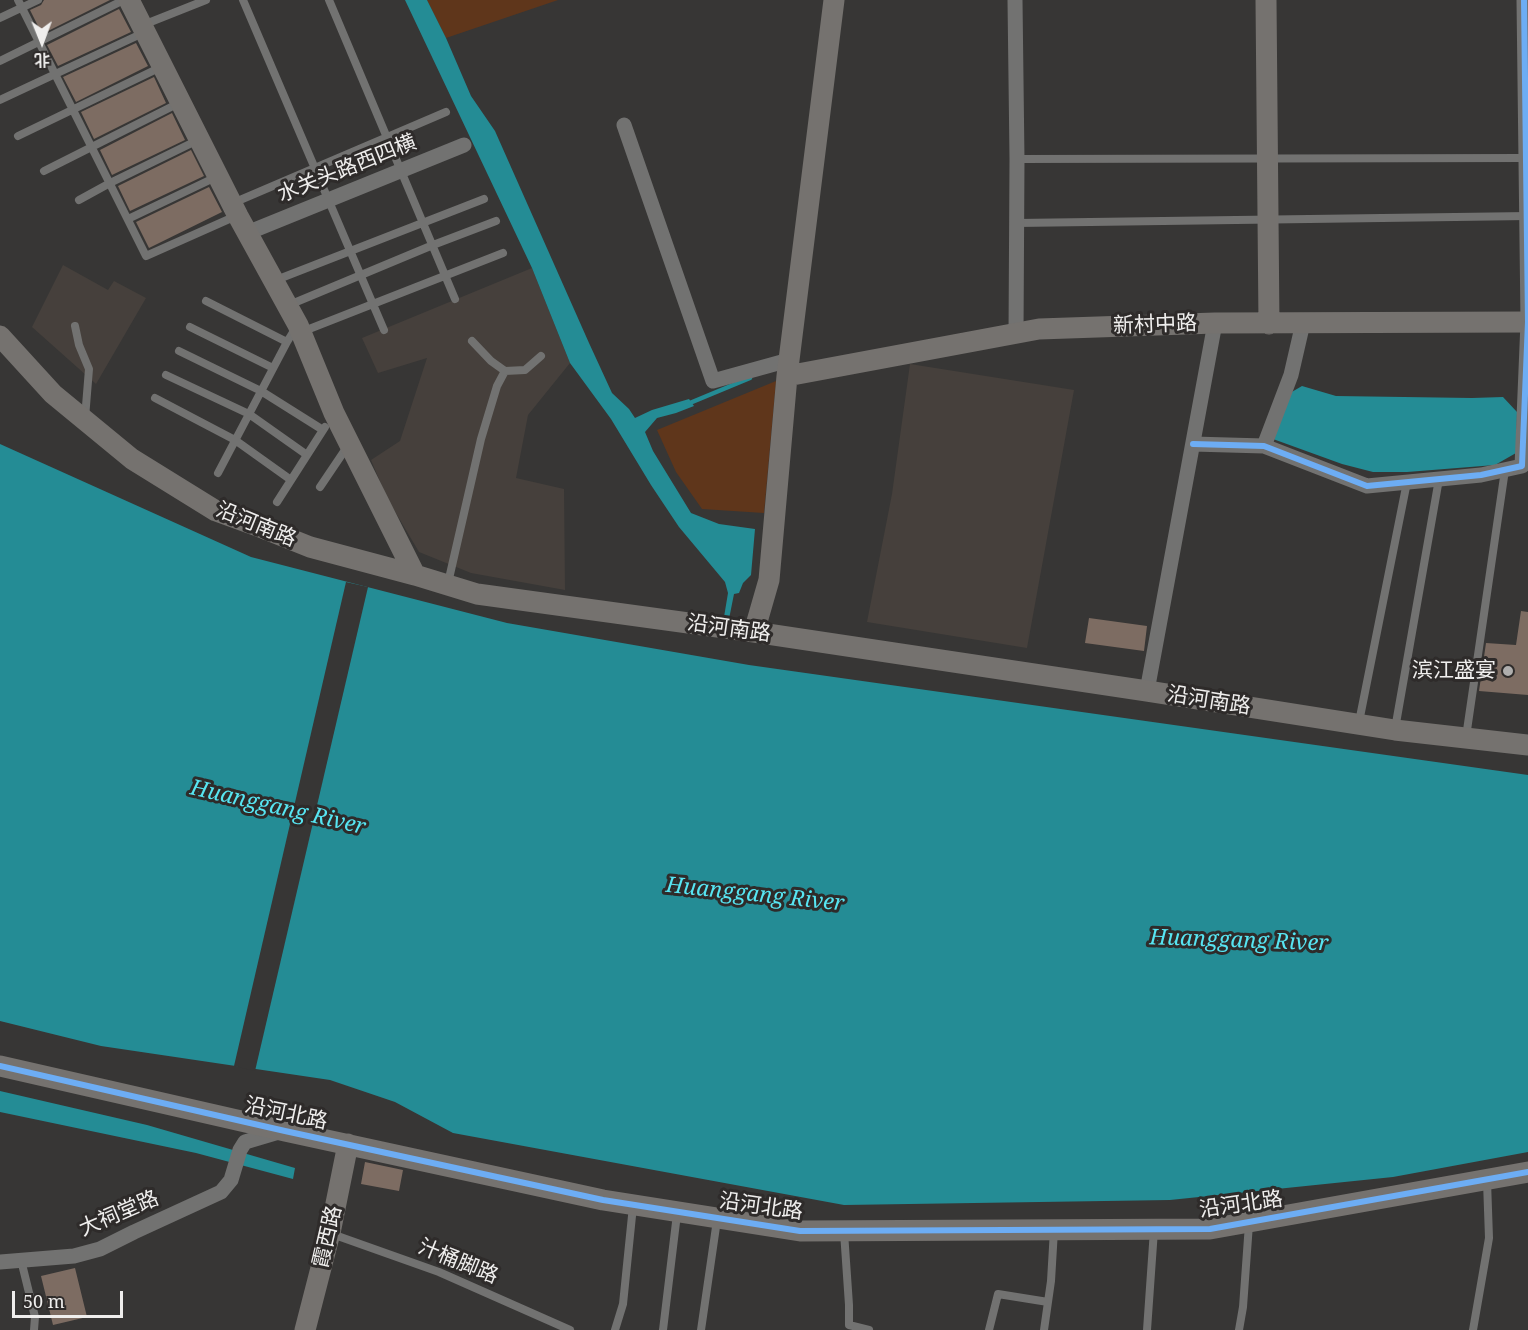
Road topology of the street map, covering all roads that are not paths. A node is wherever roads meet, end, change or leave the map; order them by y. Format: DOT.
graph roads {
  1 [pos="38,0"];
  2 [pos="124,0"];
  3 [pos="129,0"];
  4 [pos="206,0"];
  5 [pos="243,0"];
  6 [pos="329,0"];
  7 [pos="834,0"];
  8 [pos="1015,0"];
  9 [pos="1266,0"];
  10 [pos="1524,0"];
  11 [pos="20,4"];
  12 [pos="0,18"];
  13 [pos="143,29"];
  14 [pos="39,42"];
  15 [pos="0,61"];
  16 [pos="162,66"];
  17 [pos="55,74"];
  18 [pos="0,100"];
  19 [pos="180,103"];
  20 [pos="72,110"];
  21 [pos="446,112"];
  22 [pos="624,125"];
  23 [pos="18,136"];
  24 [pos="387,137"];
  25 [pos="199,140"];
  26 [pos="464,145"];
  27 [pos="92,147"];
  28 [pos="1526,151"];
  29 [pos="1017,159"];
  30 [pos="1268,159"];
  31 [pos="315,168"];
  32 [pos="401,170"];
  33 [pos="44,171"];
  34 [pos="218,176"];
  35 [pos="110,183"];
  36 [pos="328,199"];
  37 [pos="484,199"];
  38 [pos="79,200"];
  39 [pos="239,217"];
  40 [pos="1527,217"];
  41 [pos="128,219"];
  42 [pos="1268,220"];
  43 [pos="496,221"];
  44 [pos="423,223"];
  45 [pos="1016,223"];
  46 [pos="433,245"];
  47 [pos="350,251"];
  48 [pos="503,253"];
  49 [pos="361,275"];
  50 [pos="445,276"];
  51 [pos="273,281"];
  52 [pos="455,299"];
  53 [pos="206,301"];
  54 [pos="373,304"];
  55 [pos="287,306"];
  56 [pos="1528,322"];
  57 [pos="1215,323"];
  58 [pos="1303,323"];
  59 [pos="1269,324"];
  60 [pos="75,326"];
  61 [pos="190,327"];
  62 [pos="384,330"];
  63 [pos="295,333"];
  64 [pos="1016,334"];
  65 [pos="0,336"];
  66 [pos="472,341"];
  67 [pos="179,351"];
  68 [pos="541,356"];
  69 [pos="273,368"];
  70 [pos="788,368"];
  71 [pos="505,371"];
  72 [pos="166,375"];
  73 [pos="261,391"];
  74 [pos="155,398"];
  75 [pos="249,414"];
  76 [pos="85,420"];
  77 [pos="329,421"];
  78 [pos="235,440"];
  79 [pos="350,443"];
  80 [pos="1193,444"];
  81 [pos="1264,446"];
  82 [pos="307,455"];
  83 [pos="1505,470"];
  84 [pos="218,472"];
  85 [pos="1439,479"];
  86 [pos="291,480"];
  87 [pos="1407,482"];
  88 [pos="320,487"];
  89 [pos="277,502"];
  90 [pos="415,575"];
  91 [pos="448,585"];
  92 [pos="754,632"];
  93 [pos="1147,691"];
  94 [pos="1359,724"];
  95 [pos="1395,730"];
  96 [pos="1466,739"];
  97 [pos="1527,742"];
  98 [pos="0,1066"];
  99 [pos="285,1131"];
  100 [pos="348,1144"];
  101 [pos="1528,1172"];
  102 [pos="1487,1179"];
  103 [pos="633,1204"];
  104 [pos="677,1212"];
  105 [pos="717,1218"];
  106 [pos="1249,1222"];
  107 [pos="1054,1229"];
  108 [pos="1154,1229"];
  109 [pos="844,1231"];
  110 [pos="330,1233"];
  111 [pos="21,1260"];
  112 [pos="0,1262"];
  113 [pos="1048,1302"];
  114 [pos="848,1328"];
  115 [pos="34,1330"];
  116 [pos="305,1330"];
  117 [pos="570,1330"];
  118 [pos="615,1330"];
  119 [pos="663,1330"];
  120 [pos="701,1330"];
  121 [pos="869,1330"];
  122 [pos="989,1330"];
  123 [pos="1044,1330"];
  124 [pos="1147,1330"];
  125 [pos="1239,1330"];
  126 [pos="1473,1330"];
  1 -- 11 [label="lane"];
  2 -- 14 [label="lane"];
  3 -- 13 [label="street"];
  4 -- 13 [label="lane"];
  5 -- 31 [label="lane"];
  6 -- 24 [label="lane"];
  7 -- 70 [label="street"];
  8 -- 29 [label="street"];
  9 -- 30 [label="street"];
  10 -- 28 [label="street"];
  11 -- 12 [label="lane"];
  11 -- 14 [label="lane"];
  13 -- 16 [label="street"];
  13 -- 17 [label="lane"];
  14 -- 15 [label="lane"];
  14 -- 17 [label="lane"];
  16 -- 19 [label="street"];
  16 -- 20 [label="lane"];
  17 -- 18 [label="lane"];
  17 -- 20 [label="lane"];
  19 -- 25 [label="street"];
  19 -- 27 [label="lane"];
  20 -- 23 [label="lane"];
  20 -- 27 [label="lane"];
  21 -- 24 [label="lane"];
  22 -- 70 [label="street"];
  24 -- 31 [label="lane"];
  24 -- 32 [label="lane"];
  25 -- 34 [label="street"];
  25 -- 35 [label="lane"];
  26 -- 32 [label="street, 水关头路西四横"];
  27 -- 33 [label="lane"];
  27 -- 35 [label="lane"];
  28 -- 30 [label="lane"];
  28 -- 40 [label="street"];
  29 -- 30 [label="lane"];
  29 -- 45 [label="street"];
  30 -- 42 [label="street"];
  31 -- 36 [label="lane"];
  31 -- 39 [label="lane"];
  32 -- 36 [label="street, 水关头路西四横"];
  32 -- 44 [label="lane"];
  34 -- 39 [label="street"];
  34 -- 41 [label="lane"];
  35 -- 38 [label="lane"];
  35 -- 41 [label="lane"];
  36 -- 39 [label="street, 水关头路西四横"];
  36 -- 47 [label="lane"];
  37 -- 44 [label="lane"];
  39 -- 41 [label="lane"];
  39 -- 51 [label="street"];
  40 -- 42 [label="lane"];
  40 -- 56 [label="street"];
  42 -- 45 [label="lane"];
  42 -- 59 [label="street"];
  43 -- 46 [label="lane"];
  44 -- 46 [label="lane"];
  44 -- 47 [label="lane"];
  45 -- 64 [label="street"];
  46 -- 49 [label="lane"];
  46 -- 50 [label="lane"];
  47 -- 49 [label="lane"];
  47 -- 51 [label="lane"];
  48 -- 50 [label="lane"];
  49 -- 54 [label="lane"];
  49 -- 55 [label="lane"];
  50 -- 52 [label="lane"];
  50 -- 54 [label="lane"];
  51 -- 55 [label="street"];
  53 -- 63 [label="lane"];
  54 -- 62 [label="lane"];
  54 -- 63 [label="lane"];
  55 -- 63 [label="street"];
  56 -- 58 [label="street, 新村中路"];
  56 -- 83 [label="street"];
  57 -- 59 [label="street, 新村中路"];
  57 -- 64 [label="street, 新村中路"];
  57 -- 80 [label="street"];
  58 -- 59 [label="street, 新村中路"];
  58 -- 81 [label="street"];
  60 -- 76 [label="lane"];
  61 -- 69 [label="lane"];
  63 -- 69 [label="lane"];
  63 -- 77 [label="street"];
  64 -- 70 [label="street, 新村中路"];
  65 -- 76 [label="street, 沿河南路"];
  66 -- 71 [label="lane"];
  67 -- 73 [label="lane"];
  68 -- 71 [label="lane"];
  69 -- 73 [label="lane"];
  70 -- 92 [label="street"];
  71 -- 91 [label="lane"];
  72 -- 75 [label="lane"];
  73 -- 75 [label="lane"];
  73 -- 77 [label="lane"];
  74 -- 78 [label="lane"];
  75 -- 78 [label="lane"];
  75 -- 82 [label="lane"];
  76 -- 90 [label="street, 沿河南路"];
  77 -- 79 [label="street"];
  77 -- 82 [label="lane"];
  78 -- 84 [label="lane"];
  78 -- 86 [label="lane"];
  79 -- 88 [label="lane"];
  79 -- 90 [label="street"];
  80 -- 81 [label="street"];
  80 -- 93 [label="street"];
  81 -- 87 [label="street"];
  82 -- 86 [label="lane"];
  83 -- 85 [label="street"];
  83 -- 96 [label="lane"];
  85 -- 87 [label="street"];
  85 -- 95 [label="lane"];
  86 -- 89 [label="lane"];
  87 -- 94 [label="lane"];
  90 -- 91 [label="street, 沿河南路"];
  91 -- 92 [label="street, 沿河南路"];
  92 -- 93 [label="street, 沿河南路"];
  93 -- 94 [label="street, 沿河南路"];
  94 -- 95 [label="street, 沿河南路"];
  95 -- 96 [label="street, 沿河南路"];
  96 -- 97 [label="street, 沿河南路"];
  98 -- 99 [label="street, 沿河北路"];
  99 -- 100 [label="street, 沿河北路"];
  99 -- 111 [label="street, 大祠堂路"];
  100 -- 103 [label="street, 沿河北路"];
  100 -- 110 [label="street, 霞西路"];
  101 -- 102 [label="street, 沿河北路"];
  102 -- 106 [label="street, 沿河北路"];
  102 -- 126 [label="lane"];
  103 -- 104 [label="street, 沿河北路"];
  103 -- 118 [label="lane"];
  104 -- 105 [label="street, 沿河北路"];
  104 -- 119 [label="lane"];
  105 -- 109 [label="street, 沿河北路"];
  105 -- 120 [label="lane"];
  106 -- 108 [label="street, 沿河北路"];
  106 -- 125 [label="lane"];
  107 -- 108 [label="street, 沿河北路"];
  107 -- 109 [label="street, 沿河北路"];
  107 -- 113 [label="lane"];
  108 -- 124 [label="lane"];
  109 -- 114 [label="lane"];
  110 -- 116 [label="street, 霞西路"];
  110 -- 117 [label="lane, 汁桶脚路"];
  111 -- 112 [label="street, 大祠堂路"];
  111 -- 115 [label="lane"];
  113 -- 122 [label="lane"];
  113 -- 123 [label="lane"];
  114 -- 121 [label="lane"];
}
